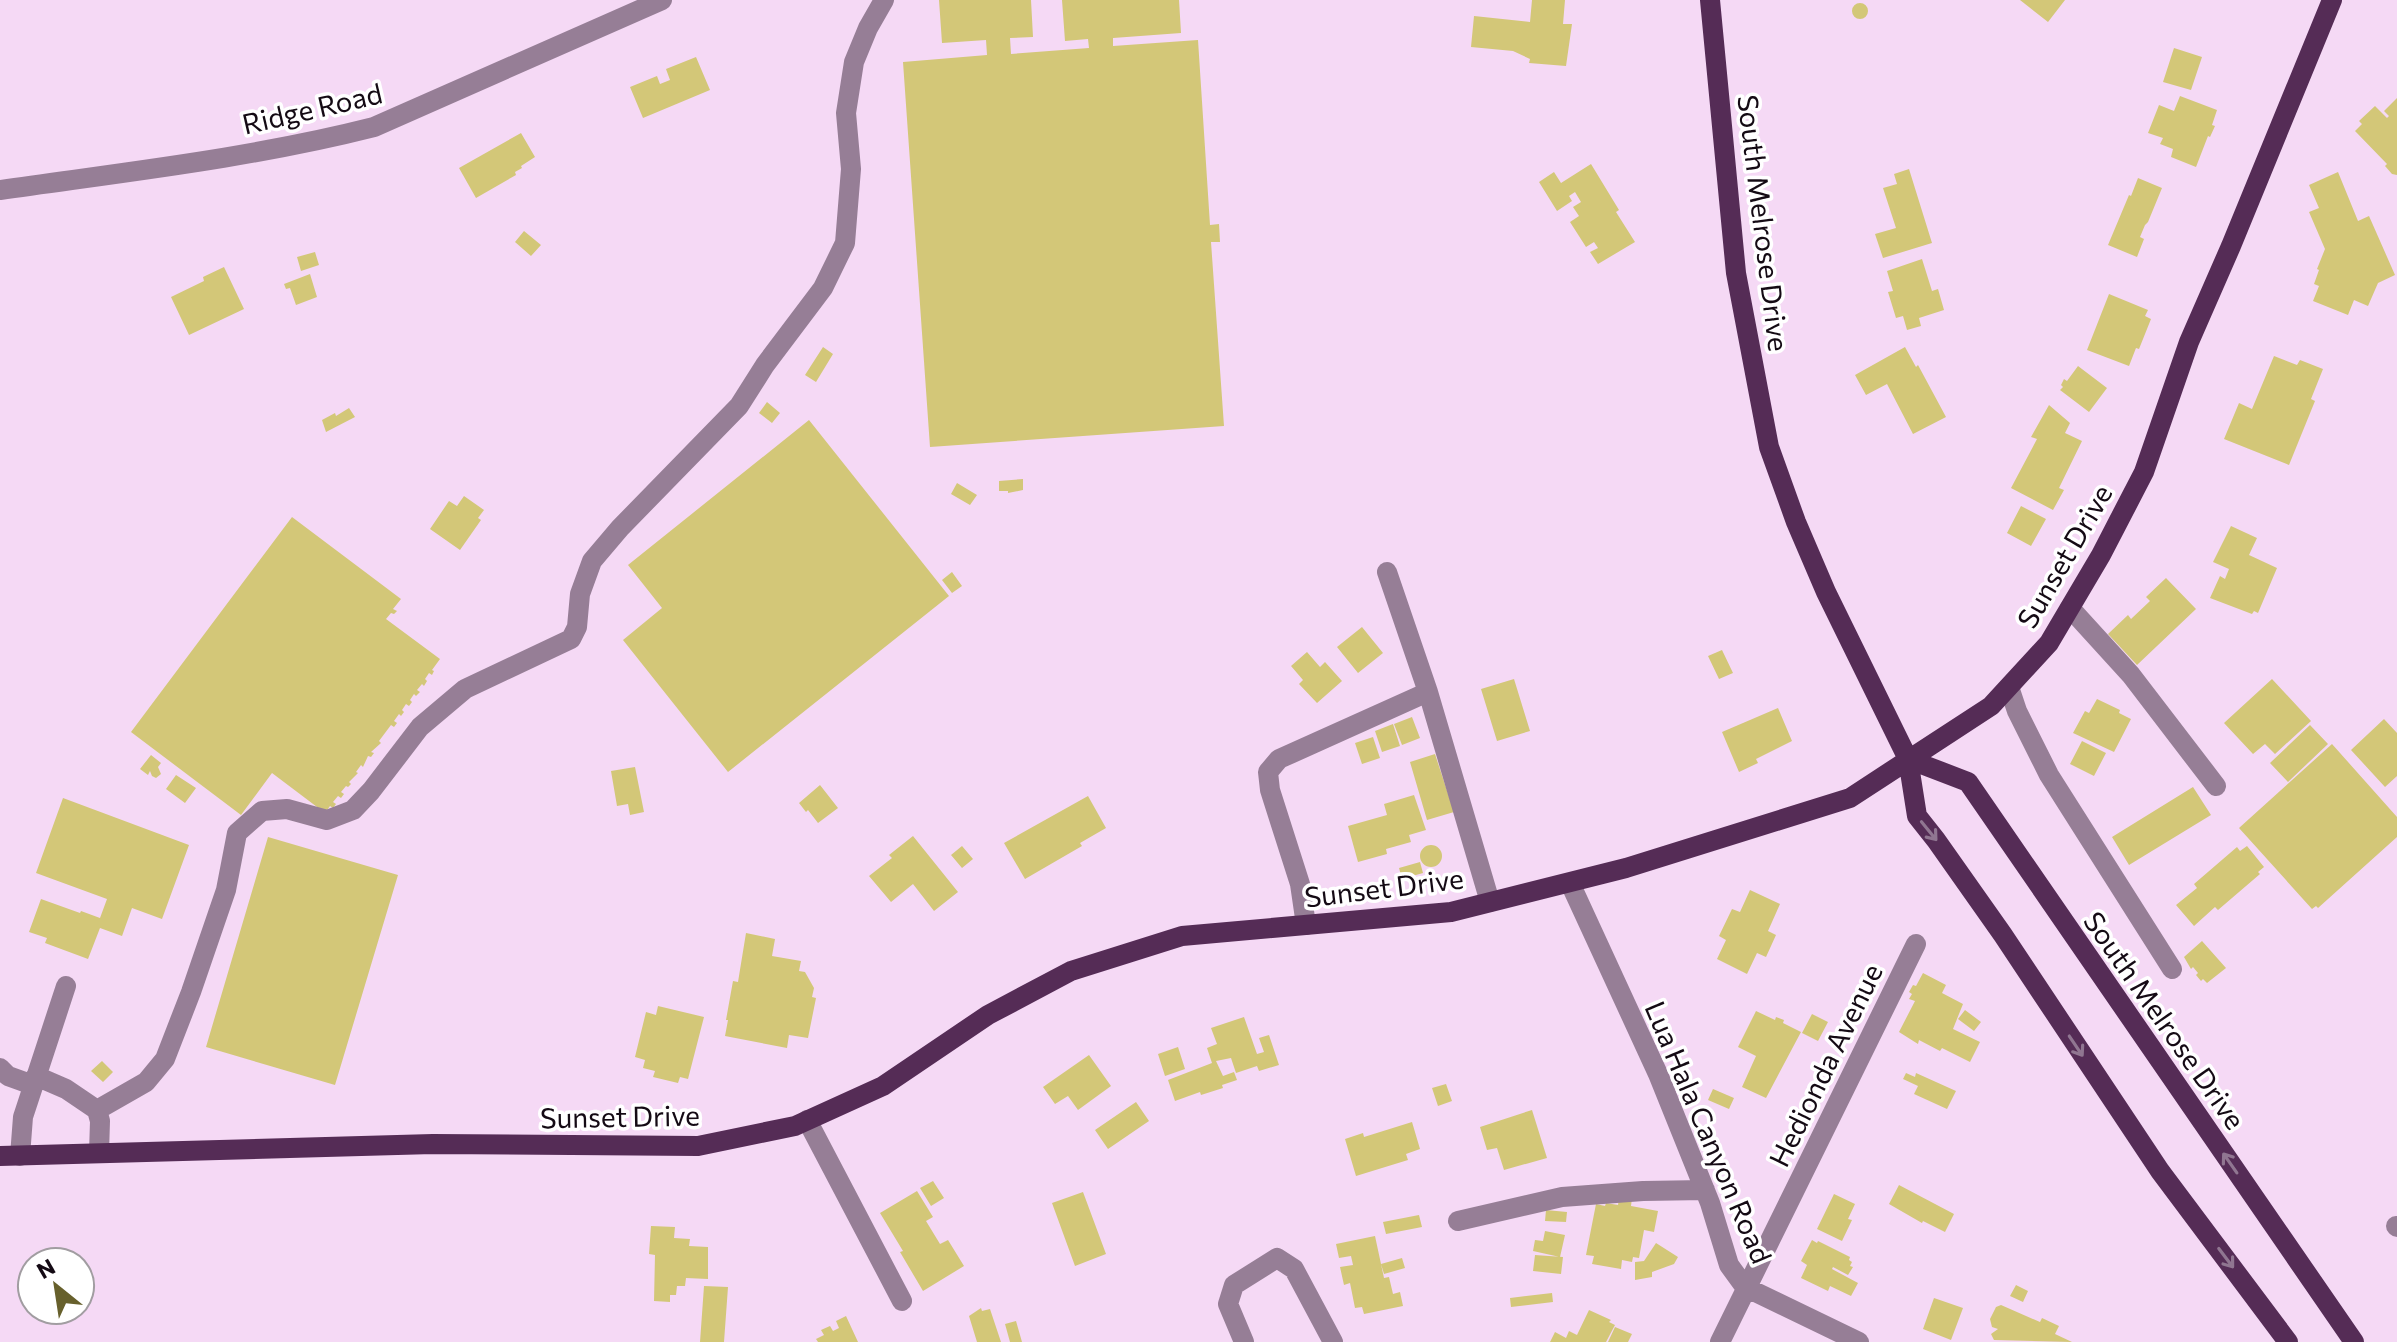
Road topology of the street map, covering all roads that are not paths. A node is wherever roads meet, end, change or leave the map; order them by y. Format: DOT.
graph roads {
  1 [pos="662,0"];
  2 [pos="884,0"];
  3 [pos="1710,0"];
  4 [pos="2332,0"];
  5 [pos="618,9"];
  6 [pos="0,190"];
  7 [pos="1387,572"];
  8 [pos="2070,608"];
  9 [pos="2009,687"];
  10 [pos="1428,692"];
  11 [pos="1908,759"];
  12 [pos="2216,786"];
  13 [pos="1570,883"];
  14 [pos="1490,902"];
  15 [pos="1306,925"];
  16 [pos="1916,944"];
  17 [pos="2172,969"];
  18 [pos="66,986"];
  19 [pos="0,1068"];
  20 [pos="35,1081"];
  21 [pos="97,1110"];
  22 [pos="807,1120"];
  23 [pos="99,1153"];
  24 [pos="10,1156"];
  25 [pos="1705,1190"];
  26 [pos="1458,1221"];
  27 [pos="1745,1287"];
  28 [pos="902,1301"];
  29 [pos="1244,1342"];
  30 [pos="1333,1342"];
  31 [pos="1720,1342"];
  32 [pos="1859,1342"];
  33 [pos="2288,1342"];
  34 [pos="2354,1342"];
  1 -- 5 [label="street, Ridge Road"];
  2 -- 21 [label="street"];
  3 -- 11 [label="main road, South Melrose Drive"];
  4 -- 8 [label="main road, Sunset Drive"];
  5 -- 6 [label="street, Ridge Road"];
  7 -- 10 [label="street"];
  8 -- 9 [label="main road, Sunset Drive"];
  8 -- 12 [label="street"];
  9 -- 11 [label="main road, Sunset Drive"];
  9 -- 17 [label="street"];
  10 -- 14 [label="street"];
  10 -- 15 [label="street"];
  11 -- 13 [label="main road, Sunset Drive"];
  11 -- 33 [label="main road, South Melrose Drive, one-way"];
  34 -- 11 [label="main road, South Melrose Drive, one-way"];
  13 -- 14 [label="main road, Sunset Drive"];
  13 -- 25 [label="street, Lua Hala Canyon Road"];
  14 -- 15 [label="main road, Sunset Drive"];
  15 -- 22 [label="main road, Sunset Drive"];
  16 -- 27 [label="street, Hedionda Avenue"];
  18 -- 20 [label="street"];
  19 -- 20 [label="street"];
  20 -- 21 [label="street"];
  20 -- 24 [label="street"];
  21 -- 23 [label="street"];
  22 -- 23 [label="main road, Sunset Drive"];
  22 -- 28 [label="street"];
  23 -- 24 [label="main road, Sunset Drive"];
  25 -- 26 [label="street"];
  25 -- 27 [label="street, Lua Hala Canyon Road"];
  27 -- 31 [label="street, Hedionda Avenue"];
  27 -- 32 [label="street, Lua Hala Canyon Road"];
  29 -- 30 [label="street"];
}
